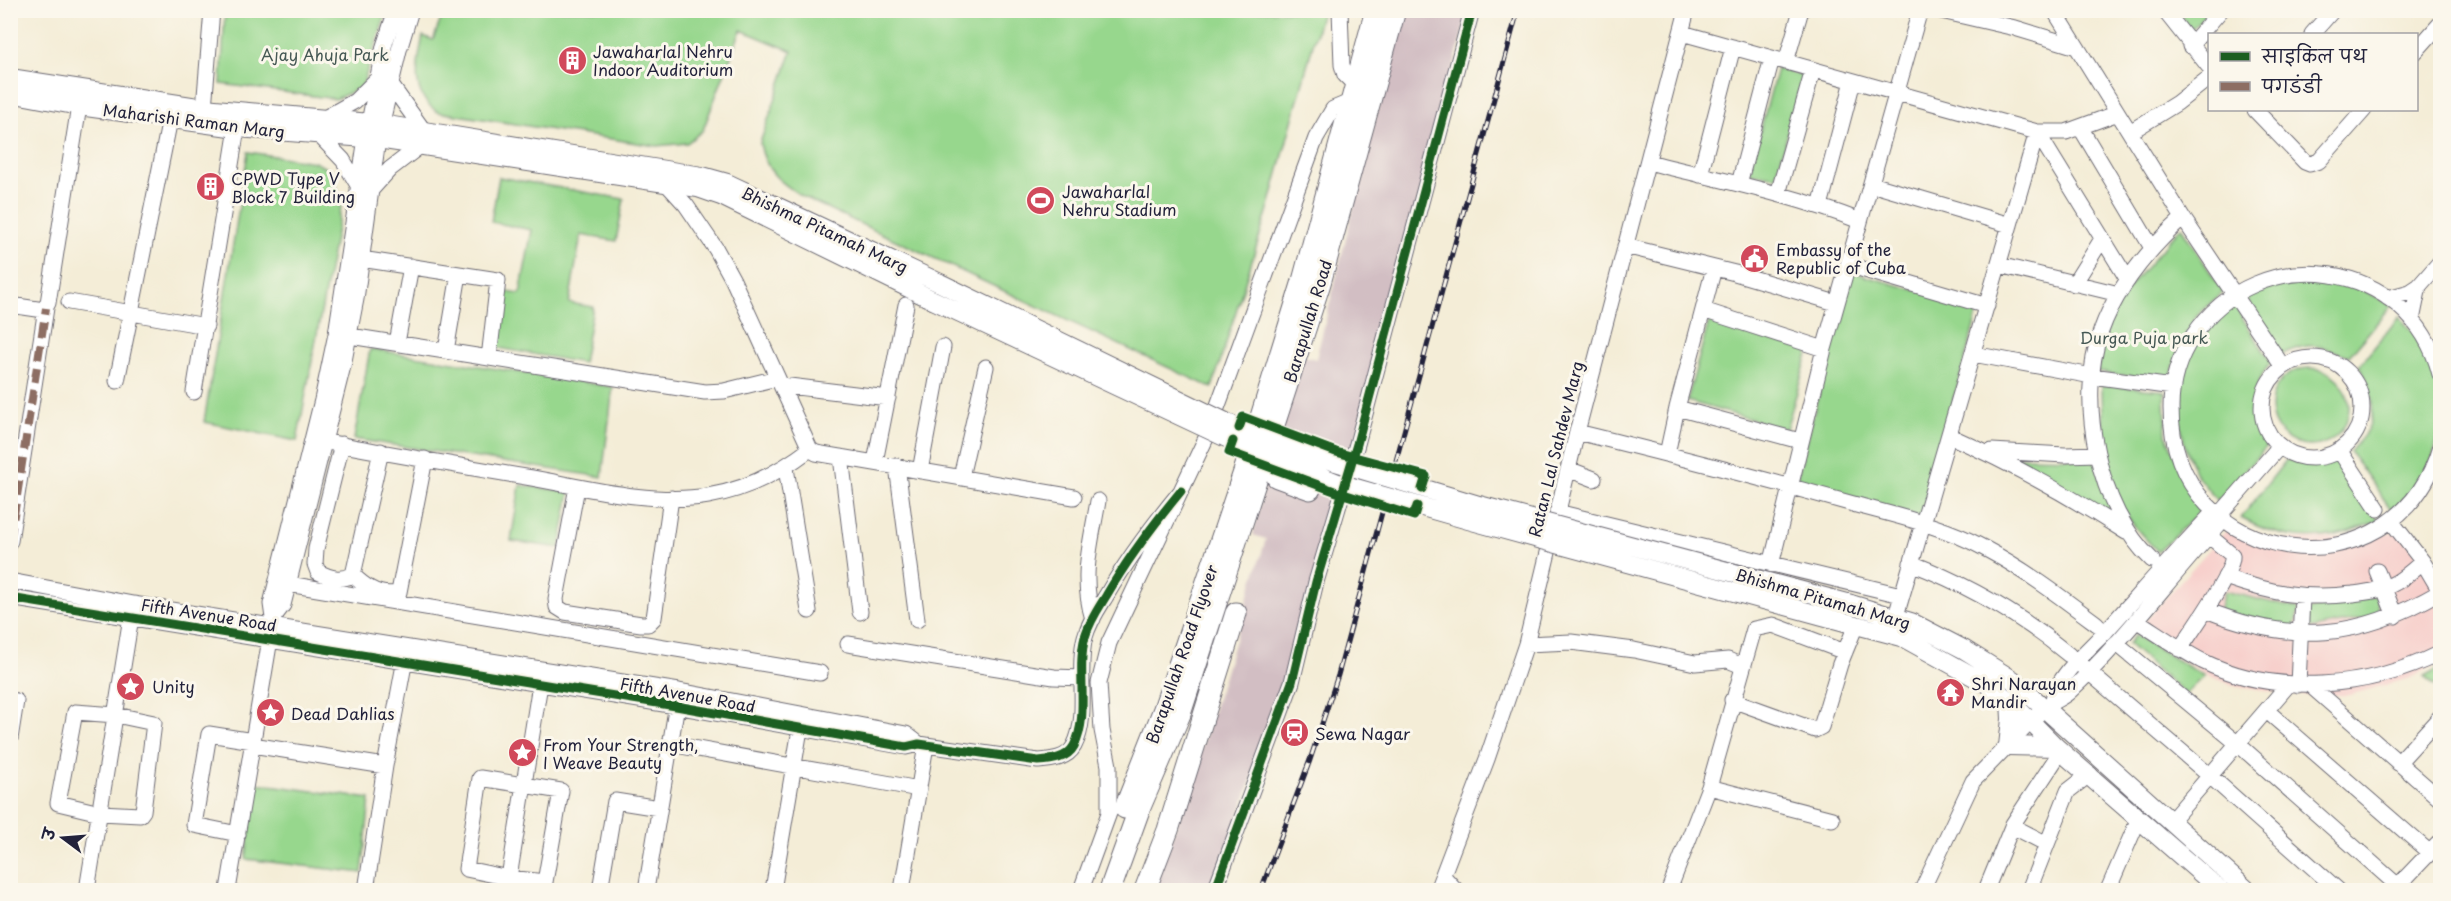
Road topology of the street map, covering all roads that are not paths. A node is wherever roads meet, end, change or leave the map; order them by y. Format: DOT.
graph roads {
  1 [pos="212,10"];
  2 [pos="396,10"];
  3 [pos="411,10"];
  4 [pos="1340,10"];
  5 [pos="1376,10"];
  6 [pos="1395,10"];
  7 [pos="1472,10"];
  8 [pos="1687,10"];
  9 [pos="1801,10"];
  10 [pos="1920,10"];
  11 [pos="1937,10"];
  12 [pos="2054,10"];
  13 [pos="2164,10"];
  14 [pos="2221,10"];
  15 [pos="2333,10"];
  16 [pos="1951,13"];
  17 [pos="2440,24"];
  18 [pos="1682,33"];
  19 [pos="2313,33"];
  20 [pos="2428,38"];
  21 [pos="2190,46"];
  22 [pos="1734,47"];
  23 [pos="2077,47"];
  24 [pos="2440,48"];
  25 [pos="2418,49"];
  26 [pos="1779,60"];
  27 [pos="2208,66"];
  28 [pos="1812,70"];
  29 [pos="10,78"];
  30 [pos="2208,79"];
  31 [pos="1854,81"];
  32 [pos="384,82"];
  33 [pos="10,93"];
  34 [pos="1354,93"];
  35 [pos="1897,93"];
  36 [pos="79,106"];
  37 [pos="204,108"];
  38 [pos="2256,111"];
  39 [pos="2363,111"];
  40 [pos="2118,113"];
  41 [pos="170,119"];
  42 [pos="321,127"];
  43 [pos="2080,127"];
  44 [pos="237,129"];
  45 [pos="374,131"];
  46 [pos="2037,132"];
  47 [pos="2130,132"];
  48 [pos="422,139"];
  49 [pos="1648,162"];
  50 [pos="1700,175"];
  51 [pos="666,183"];
  52 [pos="1739,184"];
  53 [pos="1871,184"];
  54 [pos="365,188"];
  55 [pos="1778,194"];
  56 [pos="1820,206"];
  57 [pos="2183,218"];
  58 [pos="1860,221"];
  59 [pos="2010,225"];
  60 [pos="2102,239"];
  61 [pos="1625,246"];
  62 [pos="2152,248"];
  63 [pos="362,259"];
  64 [pos="1848,265"];
  65 [pos="1999,265"];
  66 [pos="411,266"];
  67 [pos="1714,268"];
  68 [pos="2437,272"];
  69 [pos="459,274"];
  70 [pos="2128,280"];
  71 [pos="2074,284"];
  72 [pos="2420,286"];
  73 [pos="936,291"];
  74 [pos="2119,294"];
  75 [pos="2234,294"];
  76 [pos="2388,298"];
  77 [pos="69,302"];
  78 [pos="1836,303"];
  79 [pos="10,305"];
  80 [pos="906,305"];
  81 [pos="1987,306"];
  82 [pos="46,308"];
  83 [pos="1703,310"];
  84 [pos="130,313"];
  85 [pos="2412,320"];
  86 [pos="206,326"];
  87 [pos="350,336"];
  88 [pos="397,343"];
  89 [pos="943,347"];
  90 [pos="1824,349"];
  91 [pos="446,351"];
  92 [pos="1974,354"];
  93 [pos="489,358"];
  94 [pos="986,367"];
  95 [pos="2283,367"];
  96 [pos="2440,374"];
  97 [pos="2092,376"];
  98 [pos="117,381"];
  99 [pos="779,381"];
  100 [pos="2173,387"];
  101 [pos="194,392"];
  102 [pos="888,398"];
  103 [pos="1677,408"];
  104 [pos="1261,416"];
  105 [pos="1577,432"];
  106 [pos="1950,436"];
  107 [pos="319,440"];
  108 [pos="1800,441"];
  109 [pos="342,444"];
  110 [pos="2280,446"];
  111 [pos="2440,447"];
  112 [pos="810,449"];
  113 [pos="2339,450"];
  114 [pos="1983,451"];
  115 [pos="381,452"];
  116 [pos="1667,454"];
  117 [pos="2097,454"];
  118 [pos="841,457"];
  119 [pos="425,459"];
  120 [pos="875,462"];
  121 [pos="897,466"];
  122 [pos="786,468"];
  123 [pos="1568,469"];
  124 [pos="920,471"];
  125 [pos="961,477"];
  126 [pos="1276,477"];
  127 [pos="1594,479"];
  128 [pos="1791,486"];
  129 [pos="577,487"];
  130 [pos="1310,489"];
  131 [pos="1180,491"];
  132 [pos="1074,497"];
  133 [pos="671,498"];
  134 [pos="1098,501"];
  135 [pos="2378,509"];
  136 [pos="1557,512"];
  137 [pos="2220,514"];
  138 [pos="2391,521"];
  139 [pos="1923,524"];
  140 [pos="2129,533"];
  141 [pos="2208,535"];
  142 [pos="10,541"];
  143 [pos="2152,560"];
  144 [pos="2423,562"];
  145 [pos="1911,563"];
  146 [pos="1771,565"];
  147 [pos="2377,571"];
  148 [pos="353,575"];
  149 [pos="2225,577"];
  150 [pos="10,580"];
  151 [pos="288,584"];
  152 [pos="2384,588"];
  153 [pos="2440,591"];
  154 [pos="1901,595"];
  155 [pos="2302,597"];
  156 [pos="10,598"];
  157 [pos="2205,610"];
  158 [pos="809,611"];
  159 [pos="860,612"];
  160 [pos="1236,613"];
  161 [pos="1896,616"];
  162 [pos="2395,616"];
  163 [pos="131,617"];
  164 [pos="1092,619"];
  165 [pos="917,620"];
  166 [pos="2136,620"];
  167 [pos="1850,623"];
  168 [pos="2097,624"];
  169 [pos="272,627"];
  170 [pos="1208,629"];
  171 [pos="2300,634"];
  172 [pos="1228,636"];
  173 [pos="2116,643"];
  174 [pos="848,644"];
  175 [pos="1526,644"];
  176 [pos="2181,649"];
  177 [pos="1845,652"];
  178 [pos="2440,653"];
  179 [pos="405,656"];
  180 [pos="2073,659"];
  181 [pos="1742,666"];
  182 [pos="1194,672"];
  183 [pos="820,673"];
  184 [pos="2088,673"];
  185 [pos="1082,678"];
  186 [pos="1215,680"];
  187 [pos="540,684"];
  188 [pos="2299,685"];
  189 [pos="678,698"];
  190 [pos="10,700"];
  191 [pos="1732,700"];
  192 [pos="2010,701"];
  193 [pos="2048,704"];
  194 [pos="2266,711"];
  195 [pos="1172,712"];
  196 [pos="116,715"];
  197 [pos="2440,717"];
  198 [pos="2030,722"];
  199 [pos="800,729"];
  200 [pos="10,738"];
  201 [pos="252,743"];
  202 [pos="670,744"];
  203 [pos="923,744"];
  204 [pos="2238,744"];
  205 [pos="2008,746"];
  206 [pos="2059,749"];
  207 [pos="2398,763"];
  208 [pos="385,766"];
  209 [pos="794,767"];
  210 [pos="2090,774"];
  211 [pos="2210,776"];
  212 [pos="524,785"];
  213 [pos="1709,787"];
  214 [pos="919,789"];
  215 [pos="2440,799"];
  216 [pos="659,808"];
  217 [pos="100,813"];
  218 [pos="2139,818"];
  219 [pos="1833,819"];
  220 [pos="2170,822"];
  221 [pos="2012,826"];
  222 [pos="238,834"];
  223 [pos="2048,844"];
  224 [pos="2435,847"];
  225 [pos="1440,883"];
  226 [pos="508,884"];
  227 [pos="2396,888"];
  228 [pos="87,891"];
  229 [pos="228,891"];
  230 [pos="366,891"];
  231 [pos="600,891"];
  232 [pos="646,891"];
  233 [pos="773,891"];
  234 [pos="902,891"];
  235 [pos="1081,891"];
  236 [pos="1095,891"];
  237 [pos="1110,891"];
  238 [pos="1145,891"];
  239 [pos="1215,891"];
  240 [pos="1456,891"];
  241 [pos="1669,891"];
  242 [pos="1922,891"];
  243 [pos="1986,891"];
  244 [pos="2029,891"];
  245 [pos="2108,891"];
  246 [pos="2220,891"];
  247 [pos="2247,891"];
  248 [pos="2338,891"];
  1 -- 37 [label="street"];
  2 -- 32 [label="street"];
  3 -- 32 [label="street"];
  4 -- 34 [label="street"];
  5 -- 34 [label="highway, Barapullah Road"];
  6 -- 170 [label="highway, Barapullah Road"];
  7 -- 239 [label="street"];
  8 -- 18 [label="street, Ratan Lal Sahdev Marg"];
  9 -- 26 [label="street"];
  10 -- 35 [label="street"];
  11 -- 16 [label="street"];
  12 -- 23 [label="street"];
  13 -- 21 [label="street"];
  14 -- 21 [label="street"];
  15 -- 19 [label="street"];
  16 -- 23 [label="street"];
  17 -- 20 [label="street"];
  18 -- 22 [label="street"];
  18 -- 49 [label="street, Ratan Lal Sahdev Marg"];
  20 -- 24 [label="street"];
  20 -- 25 [label="street"];
  21 -- 27 [label="street"];
  22 -- 26 [label="street"];
  22 -- 50 [label="street"];
  23 -- 40 [label="street"];
  26 -- 28 [label="street"];
  26 -- 52 [label="street"];
  28 -- 31 [label="street"];
  28 -- 55 [label="street"];
  29 -- 37 [label="main road, Maharishi Raman Marg"];
  30 -- 47 [label="street"];
  31 -- 35 [label="street"];
  31 -- 56 [label="street"];
  32 -- 42 [label="street"];
  32 -- 45 [label="street"];
  32 -- 48 [label="street"];
  33 -- 36 [label="main road, Maharishi Raman Marg"];
  34 -- 104 [label="highway, Barapullah Road"];
  34 -- 131 [label="street"];
  35 -- 46 [label="street"];
  35 -- 53 [label="street"];
  36 -- 41 [label="main road, Maharishi Raman Marg"];
  36 -- 82 [label="street"];
  37 -- 42 [label="main road, Maharishi Raman Marg"];
  38 -- 39 [label="street"];
  40 -- 43 [label="street"];
  40 -- 47 [label="street"];
  41 -- 44 [label="main road, Maharishi Raman Marg"];
  41 -- 84 [label="street"];
  42 -- 44 [label="main road, Maharishi Raman Marg"];
  42 -- 45 [label="main road, Maharishi Raman Marg"];
  42 -- 54 [label="street"];
  43 -- 46 [label="street"];
  43 -- 62 [label="street"];
  44 -- 86 [label="street"];
  45 -- 48 [label="main road, Bhishma Pitamah Marg"];
  45 -- 54 [label="street"];
  46 -- 59 [label="street"];
  46 -- 60 [label="street"];
  47 -- 57 [label="street"];
  48 -- 51 [label="main road, Bhishma Pitamah Marg"];
  48 -- 54 [label="street"];
  48 -- 73 [label="main road, Bhishma Pitamah Marg"];
  49 -- 50 [label="street"];
  49 -- 61 [label="street, Ratan Lal Sahdev Marg"];
  50 -- 52 [label="street"];
  51 -- 73 [label="main road, Bhishma Pitamah Marg"];
  51 -- 99 [label="street"];
  52 -- 55 [label="street"];
  53 -- 58 [label="street"];
  53 -- 59 [label="street"];
  54 -- 63 [label="street"];
  54 -- 107 [label="street"];
  55 -- 56 [label="street"];
  56 -- 58 [label="street"];
  57 -- 62 [label="street"];
  57 -- 75 [label="street"];
  58 -- 64 [label="street"];
  59 -- 65 [label="street"];
  60 -- 70 [label="street"];
  60 -- 71 [label="street"];
  61 -- 67 [label="street"];
  61 -- 105 [label="street, Ratan Lal Sahdev Marg"];
  62 -- 70 [label="street"];
  63 -- 66 [label="street"];
  63 -- 87 [label="street"];
  64 -- 78 [label="street"];
  64 -- 81 [label="street"];
  65 -- 71 [label="street"];
  65 -- 81 [label="street"];
  66 -- 69 [label="street"];
  66 -- 88 [label="street"];
  67 -- 78 [label="street"];
  67 -- 83 [label="street"];
  68 -- 72 [label="street"];
  69 -- 91 [label="street"];
  69 -- 93 [label="street"];
  70 -- 74 [label="street"];
  71 -- 74 [label="street"];
  72 -- 76 [label="street"];
  72 -- 85 [label="street"];
  73 -- 161 [label="main road, Bhishma Pitamah Marg, bridge"];
  73 -- 167 [label="main road, Bhishma Pitamah Marg, bridge"];
  74 -- 97 [label="street"];
  75 -- 76 [label="street"];
  75 -- 95 [label="street"];
  75 -- 100 [label="street"];
  76 -- 85 [label="street"];
  77 -- 84 [label="street"];
  78 -- 90 [label="street"];
  79 -- 82 [label="street"];
  80 -- 102 [label="street"];
  81 -- 92 [label="street"];
  82 -- 142 [label="street"];
  83 -- 90 [label="street"];
  83 -- 103 [label="street"];
  84 -- 86 [label="street"];
  84 -- 98 [label="street"];
  85 -- 96 [label="street"];
  86 -- 101 [label="street"];
  87 -- 88 [label="street"];
  87 -- 107 [label="street"];
  88 -- 91 [label="street"];
  89 -- 124 [label="street"];
  90 -- 108 [label="street"];
  91 -- 93 [label="street"];
  92 -- 97 [label="street"];
  92 -- 106 [label="street"];
  93 -- 99 [label="street"];
  94 -- 125 [label="street"];
  95 -- 110 [label="street"];
  95 -- 113 [label="street"];
  97 -- 100 [label="street"];
  97 -- 117 [label="street"];
  99 -- 102 [label="street"];
  99 -- 112 [label="street"];
  100 -- 137 [label="street"];
  102 -- 120 [label="street"];
  103 -- 108 [label="street"];
  103 -- 116 [label="street"];
  104 -- 195 [label="highway, Barapullah Road Flyover"];
  105 -- 116 [label="street"];
  105 -- 123 [label="street, Ratan Lal Sahdev Marg"];
  106 -- 114 [label="street"];
  106 -- 139 [label="street"];
  107 -- 109 [label="street"];
  107 -- 151 [label="street"];
  107 -- 169 [label="street"];
  108 -- 128 [label="street"];
  109 -- 115 [label="street"];
  109 -- 148 [label="street"];
  110 -- 113 [label="street"];
  110 -- 137 [label="street"];
  111 -- 138 [label="street"];
  112 -- 118 [label="street"];
  112 -- 122 [label="street"];
  113 -- 135 [label="street"];
  114 -- 117 [label="street"];
  114 -- 140 [label="street"];
  115 -- 119 [label="street"];
  115 -- 148 [label="street"];
  116 -- 128 [label="street"];
  117 -- 140 [label="street"];
  118 -- 120 [label="street"];
  118 -- 159 [label="street"];
  119 -- 129 [label="street"];
  119 -- 148 [label="street"];
  120 -- 121 [label="street"];
  121 -- 124 [label="street"];
  121 -- 165 [label="street"];
  122 -- 133 [label="street"];
  122 -- 158 [label="street"];
  123 -- 127 [label="street"];
  123 -- 136 [label="street, Ratan Lal Sahdev Marg"];
  124 -- 125 [label="street"];
  125 -- 132 [label="street"];
  126 -- 130 [label="highway"];
  128 -- 139 [label="street"];
  128 -- 146 [label="street"];
  129 -- 133 [label="street"];
  129 -- 133 [label="street"];
  131 -- 164 [label="street, Fifth Avenue Road"];
  131 -- 235 [label="street"];
  134 -- 164 [label="street"];
  136 -- 146 [label="street"];
  136 -- 175 [label="street, Ratan Lal Sahdev Marg"];
  137 -- 138 [label="street"];
  137 -- 141 [label="street"];
  137 -- 180 [label="street"];
  138 -- 144 [label="street"];
  139 -- 145 [label="street"];
  139 -- 168 [label="street"];
  140 -- 143 [label="street"];
  141 -- 149 [label="street"];
  141 -- 166 [label="street"];
  144 -- 152 [label="street"];
  144 -- 153 [label="street"];
  145 -- 154 [label="street"];
  145 -- 180 [label="street"];
  146 -- 154 [label="street"];
  147 -- 152 [label="street"];
  149 -- 155 [label="street"];
  149 -- 157 [label="street"];
  150 -- 169 [label="street, Fifth Avenue Road"];
  151 -- 169 [label="street"];
  151 -- 183 [label="street"];
  152 -- 155 [label="street"];
  152 -- 162 [label="street"];
  153 -- 162 [label="street"];
  154 -- 161 [label="street"];
  155 -- 171 [label="street"];
  156 -- 163 [label="street, Fifth Avenue Road"];
  157 -- 171 [label="street"];
  157 -- 176 [label="street"];
  160 -- 172 [label="highway"];
  161 -- 193 [label="main road, Bhishma Pitamah Marg"];
  162 -- 171 [label="street"];
  163 -- 169 [label="street, Fifth Avenue Road"];
  163 -- 196 [label="street"];
  164 -- 185 [label="street, Fifth Avenue Road"];
  166 -- 173 [label="street"];
  166 -- 176 [label="street"];
  167 -- 177 [label="street"];
  167 -- 192 [label="main road, Bhishma Pitamah Marg"];
  169 -- 179 [label="street, Fifth Avenue Road"];
  169 -- 201 [label="street"];
  170 -- 172 [label="highway"];
  170 -- 182 [label="highway, Barapullah Road Flyover"];
  171 -- 188 [label="street"];
  172 -- 186 [label="highway"];
  173 -- 184 [label="street"];
  173 -- 204 [label="street"];
  174 -- 185 [label="street"];
  175 -- 181 [label="street"];
  175 -- 225 [label="street, Ratan Lal Sahdev Marg"];
  176 -- 188 [label="street"];
  177 -- 181 [label="street"];
  177 -- 191 [label="street"];
  178 -- 188 [label="street"];
  179 -- 187 [label="street, Fifth Avenue Road"];
  179 -- 189 [label="street, Fifth Avenue Road"];
  179 -- 208 [label="street"];
  180 -- 184 [label="street"];
  180 -- 193 [label="street"];
  181 -- 191 [label="street"];
  182 -- 186 [label="highway"];
  182 -- 195 [label="highway, Barapullah Road Flyover"];
  184 -- 193 [label="street"];
  184 -- 211 [label="street"];
  185 -- 203 [label="street, Fifth Avenue Road"];
  186 -- 238 [label="highway"];
  187 -- 189 [label="street, Fifth Avenue Road"];
  187 -- 212 [label="street"];
  188 -- 194 [label="street"];
  188 -- 207 [label="street"];
  189 -- 199 [label="street, Fifth Avenue Road"];
  189 -- 202 [label="street"];
  189 -- 203 [label="street, Fifth Avenue Road"];
  190 -- 200 [label="street"];
  191 -- 213 [label="street"];
  192 -- 198 [label="main road, Bhishma Pitamah Marg"];
  192 -- 205 [label="main road"];
  193 -- 198 [label="street"];
  193 -- 220 [label="main road, Bhishma Pitamah Marg"];
  194 -- 204 [label="street"];
  194 -- 224 [label="street"];
  195 -- 236 [label="highway, Barapullah Road Flyover"];
  195 -- 237 [label="highway, Barapullah Road Flyover"];
  196 -- 217 [label="street"];
  196 -- 217 [label="street"];
  196 -- 217 [label="street"];
  197 -- 207 [label="street"];
  198 -- 205 [label="street"];
  198 -- 206 [label="main road, Bhishma Pitamah Marg"];
  199 -- 203 [label="street, Fifth Avenue Road"];
  199 -- 209 [label="street"];
  201 -- 208 [label="street"];
  201 -- 222 [label="street"];
  201 -- 222 [label="street"];
  202 -- 209 [label="street"];
  202 -- 216 [label="street"];
  203 -- 214 [label="street"];
  204 -- 211 [label="street"];
  204 -- 227 [label="street"];
  205 -- 206 [label="main road"];
  205 -- 242 [label="street"];
  206 -- 210 [label="main road, Bhishma Pitamah Marg"];
  206 -- 221 [label="street"];
  207 -- 215 [label="street"];
  208 -- 230 [label="street"];
  209 -- 214 [label="street"];
  209 -- 233 [label="street"];
  210 -- 218 [label="main road, Bhishma Pitamah Marg"];
  210 -- 223 [label="street"];
  211 -- 220 [label="street"];
  211 -- 248 [label="street"];
  212 -- 226 [label="street"];
  212 -- 226 [label="street"];
  212 -- 226 [label="street"];
  213 -- 219 [label="street"];
  213 -- 241 [label="street"];
  214 -- 234 [label="street"];
  216 -- 231 [label="street"];
  216 -- 232 [label="street"];
  217 -- 228 [label="street"];
  218 -- 245 [label="street"];
  218 -- 246 [label="main road, Bhishma Pitamah Marg"];
  220 -- 247 [label="main road, Bhishma Pitamah Marg"];
  221 -- 223 [label="street"];
  221 -- 243 [label="street"];
  222 -- 229 [label="street"];
  223 -- 244 [label="street"];
  224 -- 227 [label="street"];
  225 -- 240 [label="street"];
}
